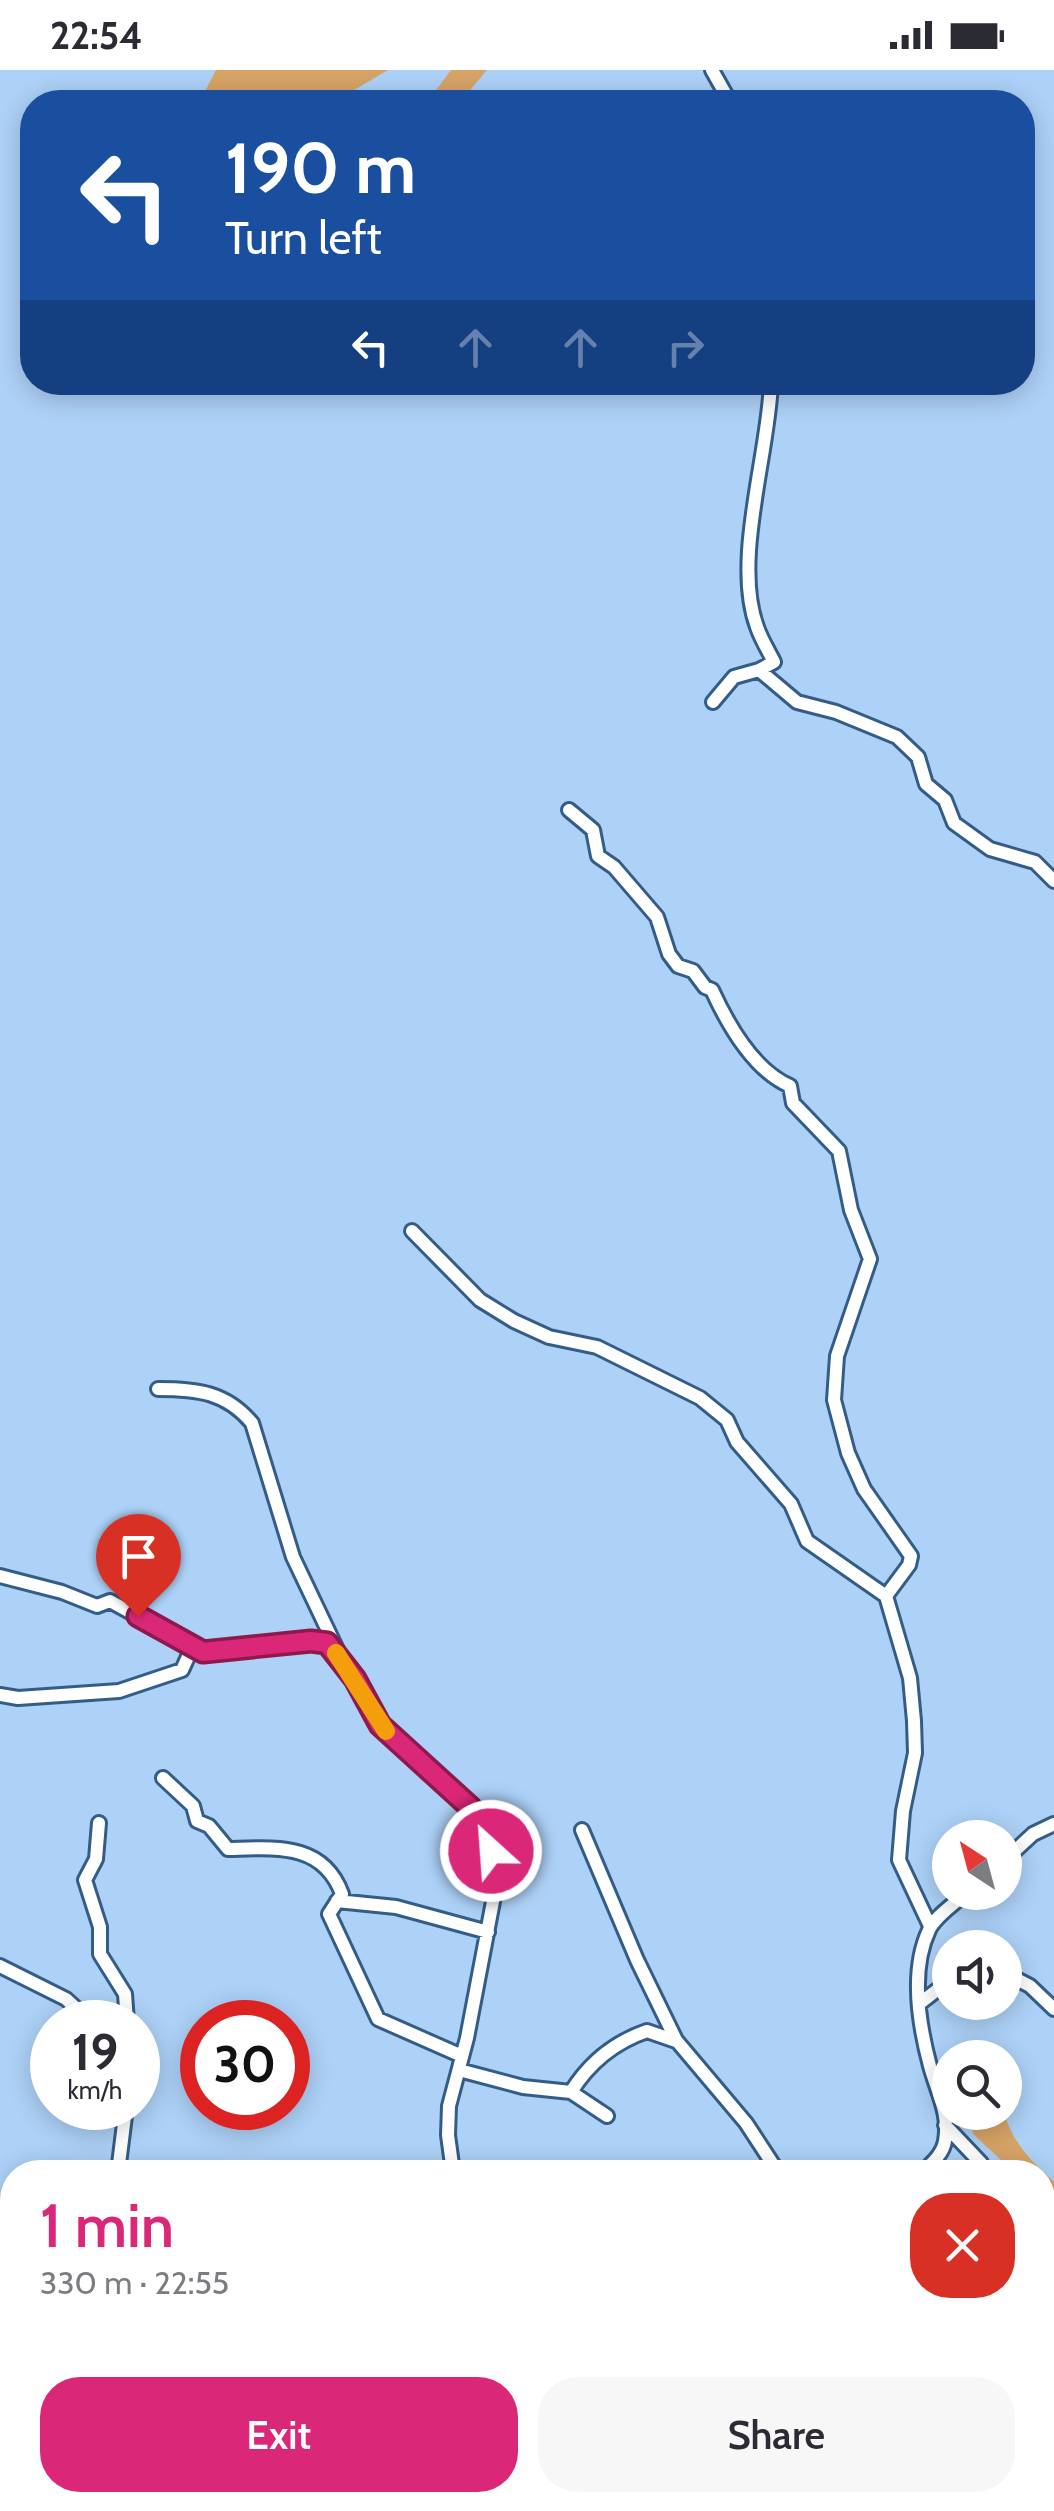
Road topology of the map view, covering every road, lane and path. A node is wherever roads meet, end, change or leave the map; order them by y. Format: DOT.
graph roads {
  1 [pos="770,395"];
  2 [pos="760,670"];
  3 [pos="714,702"];
  4 [pos="569,810"];
  5 [pos="1054,881"];
  6 [pos="412,1231"];
  7 [pos="158,1388"];
  8 [pos="0,1576"];
  9 [pos="886,1596"];
  10 [pos="192,1648"];
  11 [pos="341,1658"];
  12 [pos="0,1696"];
  13 [pos="163,1778"];
  14 [pos="98,1823"];
  15 [pos="1054,1824"];
  16 [pos="582,1830"];
  17 [pos="1022,1845"];
  18 [pos="337,1901"];
  19 [pos="948,1910"];
  20 [pos="930,1926"];
  21 [pos="488,1932"];
  22 [pos="0,1966"];
  23 [pos="1022,1982"];
  24 [pos="932,1994"];
  25 [pos="67,2000"];
  26 [pos="125,2000"];
  27 [pos="919,2004"];
  28 [pos="1054,2010"];
  29 [pos="678,2042"];
  30 [pos="460,2063"];
  31 [pos="932,2073"];
  32 [pos="570,2092"];
  33 [pos="607,2116"];
  34 [pos="123,2130"];
  35 [pos="944,2130"];
  36 [pos="950,2130"];
  37 [pos="120,2160"];
  38 [pos="451,2160"];
  39 [pos="770,2160"];
  40 [pos="934,2160"];
  41 [pos="978,2160"];
  1 -- 2 [label="street"];
  2 -- 3 [label="street"];
  2 -- 5 [label="street"];
  4 -- 9 [label="street"];
  6 -- 9 [label="street"];
  7 -- 11 [label="street"];
  8 -- 10 [label="street"];
  9 -- 20 [label="street"];
  10 -- 11 [label="street"];
  10 -- 12 [label="street"];
  11 -- 21 [label="street"];
  13 -- 18 [label="street"];
  14 -- 26 [label="street"];
  15 -- 17 [label="street"];
  16 -- 29 [label="street"];
  18 -- 21 [label="street"];
  18 -- 30 [label="street"];
  19 -- 20 [label="street"];
  20 -- 27 [label="street"];
  21 -- 30 [label="street"];
  22 -- 25 [label="street"];
  23 -- 28 [label="street"];
  24 -- 27 [label="street"];
  27 -- 31 [label="street"];
  29 -- 32 [label="street"];
  29 -- 39 [label="street"];
  30 -- 32 [label="street"];
  30 -- 38 [label="street"];
  32 -- 33 [label="street"];
  34 -- 37 [label="street"];
  35 -- 40 [label="street"];
  36 -- 41 [label="street"];
}
